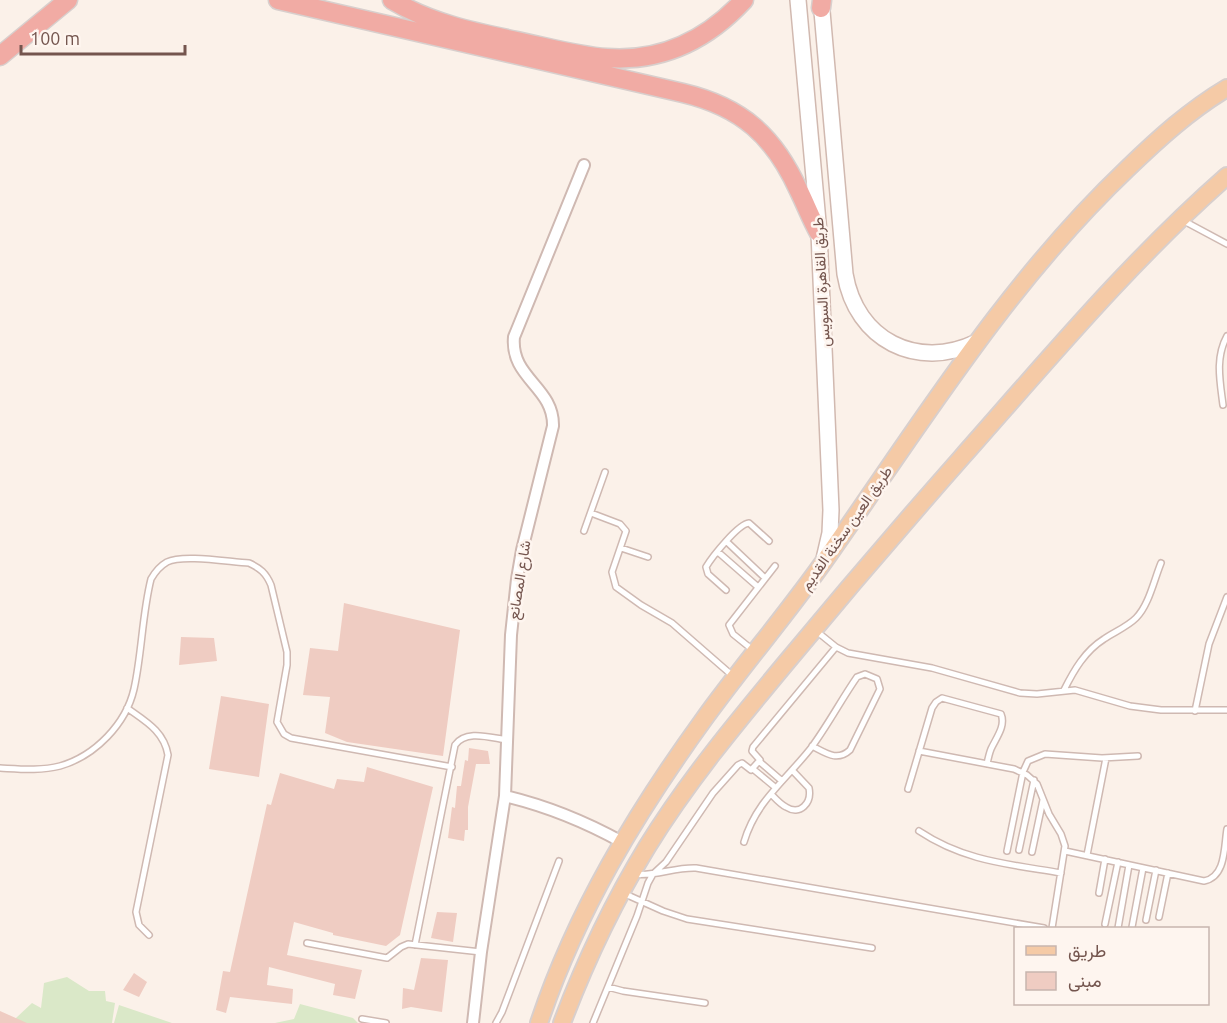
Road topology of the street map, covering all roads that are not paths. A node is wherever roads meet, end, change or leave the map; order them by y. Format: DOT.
graph roads {
  1 [pos="54,0"];
  2 [pos="68,0"];
  3 [pos="278,0"];
  4 [pos="392,0"];
  5 [pos="744,0"];
  6 [pos="798,0"];
  7 [pos="821,3"];
  8 [pos="0,56"];
  9 [pos="1227,88"];
  10 [pos="584,165"];
  11 [pos="1227,176"];
  12 [pos="1180,219"];
  13 [pos="819,233"];
  14 [pos="1227,244"];
  15 [pos="1227,336"];
  16 [pos="977,342"];
  17 [pos="1223,405"];
  18 [pos="605,472"];
  19 [pos="591,513"];
  20 [pos="584,531"];
  21 [pos="769,541"];
  22 [pos="727,542"];
  23 [pos="621,548"];
  24 [pos="718,552"];
  25 [pos="648,556"];
  26 [pos="823,563"];
  27 [pos="1161,563"];
  28 [pos="775,566"];
  29 [pos="765,578"];
  30 [pos="758,587"];
  31 [pos="726,590"];
  32 [pos="1227,597"];
  33 [pos="814,629"];
  34 [pos="836,647"];
  35 [pos="755,652"];
  36 [pos="735,678"];
  37 [pos="1064,690"];
  38 [pos="127,708"];
  39 [pos="1227,710"];
  40 [pos="1194,711"];
  41 [pos="508,740"];
  42 [pos="812,746"];
  43 [pos="919,751"];
  44 [pos="1138,756"];
  45 [pos="1106,758"];
  46 [pos="760,762"];
  47 [pos="987,764"];
  48 [pos="452,766"];
  49 [pos="0,768"];
  50 [pos="753,769"];
  51 [pos="792,770"];
  52 [pos="1023,772"];
  53 [pos="1034,780"];
  54 [pos="782,781"];
  55 [pos="776,788"];
  56 [pos="908,789"];
  57 [pos="771,794"];
  58 [pos="505,796"];
  59 [pos="1044,799"];
  60 [pos="1227,829"];
  61 [pos="919,831"];
  62 [pos="622,842"];
  63 [pos="744,842"];
  64 [pos="1019,850"];
  65 [pos="1007,851"];
  66 [pos="1065,851"];
  67 [pos="1032,852"];
  68 [pos="1087,855"];
  69 [pos="1105,859"];
  70 [pos="559,861"];
  71 [pos="1118,862"];
  72 [pos="1130,865"];
  73 [pos="1143,868"];
  74 [pos="1156,870"];
  75 [pos="1061,873"];
  76 [pos="1168,873"];
  77 [pos="631,874"];
  78 [pos="653,874"];
  79 [pos="621,892"];
  80 [pos="1099,893"];
  81 [pos="642,902"];
  82 [pos="1159,917"];
  83 [pos="1146,920"];
  84 [pos="1106,924"];
  85 [pos="1038,927"];
  86 [pos="1052,927"];
  87 [pos="1118,927"];
  88 [pos="1132,927"];
  89 [pos="149,935"];
  90 [pos="307,943"];
  91 [pos="415,945"];
  92 [pos="872,948"];
  93 [pos="481,952"];
  94 [pos="608,987"];
  95 [pos="705,1003"];
  96 [pos="362,1019"];
  97 [pos="386,1023"];
  98 [pos="473,1023"];
  99 [pos="496,1023"];
  100 [pos="539,1023"];
  101 [pos="562,1023"];
  102 [pos="593,1023"];
  1 -- 8 [label="highway"];
  2 -- 8 [label="highway"];
  3 -- 13 [label="highway"];
  4 -- 5 [label="highway"];
  6 -- 13 [label="main road, طريق القاهرة السويس"];
  7 -- 16 [label="main road, طريق القاهرة السويس"];
  9 -- 16 [label="main road, طريق العين سخنة القديم"];
  10 -- 41 [label="street, شارع المصانع"];
  11 -- 12 [label="main road"];
  12 -- 14 [label="lane"];
  12 -- 33 [label="main road"];
  13 -- 26 [label="main road, طريق القاهرة السويس"];
  15 -- 17 [label="lane"];
  16 -- 26 [label="main road, طريق العين سخنة القديم"];
  18 -- 19 [label="lane"];
  19 -- 20 [label="lane"];
  19 -- 23 [label="lane"];
  21 -- 22 [label="lane"];
  22 -- 24 [label="lane"];
  22 -- 29 [label="lane"];
  23 -- 25 [label="lane"];
  23 -- 36 [label="lane"];
  24 -- 30 [label="lane"];
  24 -- 31 [label="lane"];
  26 -- 35 [label="main road, طريق العين سخنة القديم"];
  27 -- 37 [label="lane"];
  28 -- 29 [label="lane"];
  29 -- 30 [label="lane"];
  30 -- 35 [label="lane"];
  32 -- 40 [label="lane"];
  33 -- 34 [label="lane"];
  33 -- 77 [label="main road"];
  34 -- 37 [label="lane"];
  34 -- 46 [label="lane"];
  35 -- 36 [label="main road, طريق العين سخنة القديم"];
  36 -- 62 [label="main road, طريق العين سخنة القديم"];
  37 -- 40 [label="lane"];
  38 -- 48 [label="lane"];
  38 -- 49 [label="lane"];
  38 -- 89 [label="lane"];
  39 -- 40 [label="lane"];
  41 -- 48 [label="lane"];
  41 -- 58 [label="street, شارع المصانع"];
  42 -- 42 [label="lane"];
  42 -- 51 [label="lane"];
  43 -- 47 [label="lane"];
  43 -- 47 [label="lane"];
  43 -- 56 [label="lane"];
  44 -- 45 [label="lane"];
  45 -- 52 [label="lane"];
  45 -- 68 [label="lane"];
  46 -- 50 [label="lane"];
  46 -- 54 [label="lane"];
  47 -- 52 [label="lane"];
  48 -- 91 [label="lane"];
  50 -- 55 [label="lane"];
  50 -- 78 [label="lane"];
  51 -- 54 [label="lane"];
  51 -- 57 [label="lane"];
  52 -- 53 [label="lane"];
  52 -- 65 [label="lane"];
  53 -- 59 [label="lane"];
  53 -- 64 [label="lane"];
  54 -- 55 [label="lane"];
  55 -- 57 [label="lane"];
  57 -- 63 [label="lane"];
  58 -- 62 [label="street"];
  58 -- 93 [label="street, شارع المصانع"];
  59 -- 66 [label="lane"];
  59 -- 67 [label="lane"];
  60 -- 76 [label="lane"];
  61 -- 75 [label="lane"];
  62 -- 100 [label="main road, طريق العين سخنة القديم"];
  66 -- 68 [label="lane"];
  66 -- 75 [label="lane"];
  68 -- 69 [label="lane"];
  69 -- 71 [label="lane"];
  69 -- 80 [label="lane"];
  70 -- 99 [label="lane"];
  71 -- 72 [label="lane"];
  71 -- 84 [label="lane"];
  72 -- 73 [label="lane"];
  72 -- 87 [label="lane"];
  73 -- 74 [label="lane"];
  73 -- 88 [label="lane"];
  74 -- 76 [label="lane"];
  74 -- 83 [label="lane"];
  75 -- 86 [label="lane"];
  76 -- 82 [label="lane"];
  77 -- 78 [label="lane"];
  77 -- 79 [label="main road"];
  78 -- 81 [label="lane"];
  78 -- 85 [label="lane"];
  79 -- 81 [label="lane"];
  79 -- 101 [label="main road"];
  81 -- 92 [label="lane"];
  81 -- 94 [label="lane"];
  90 -- 91 [label="lane"];
  91 -- 93 [label="lane"];
  93 -- 98 [label="street, شارع المصانع"];
  94 -- 95 [label="lane"];
  94 -- 102 [label="lane"];
  96 -- 97 [label="lane"];
}
